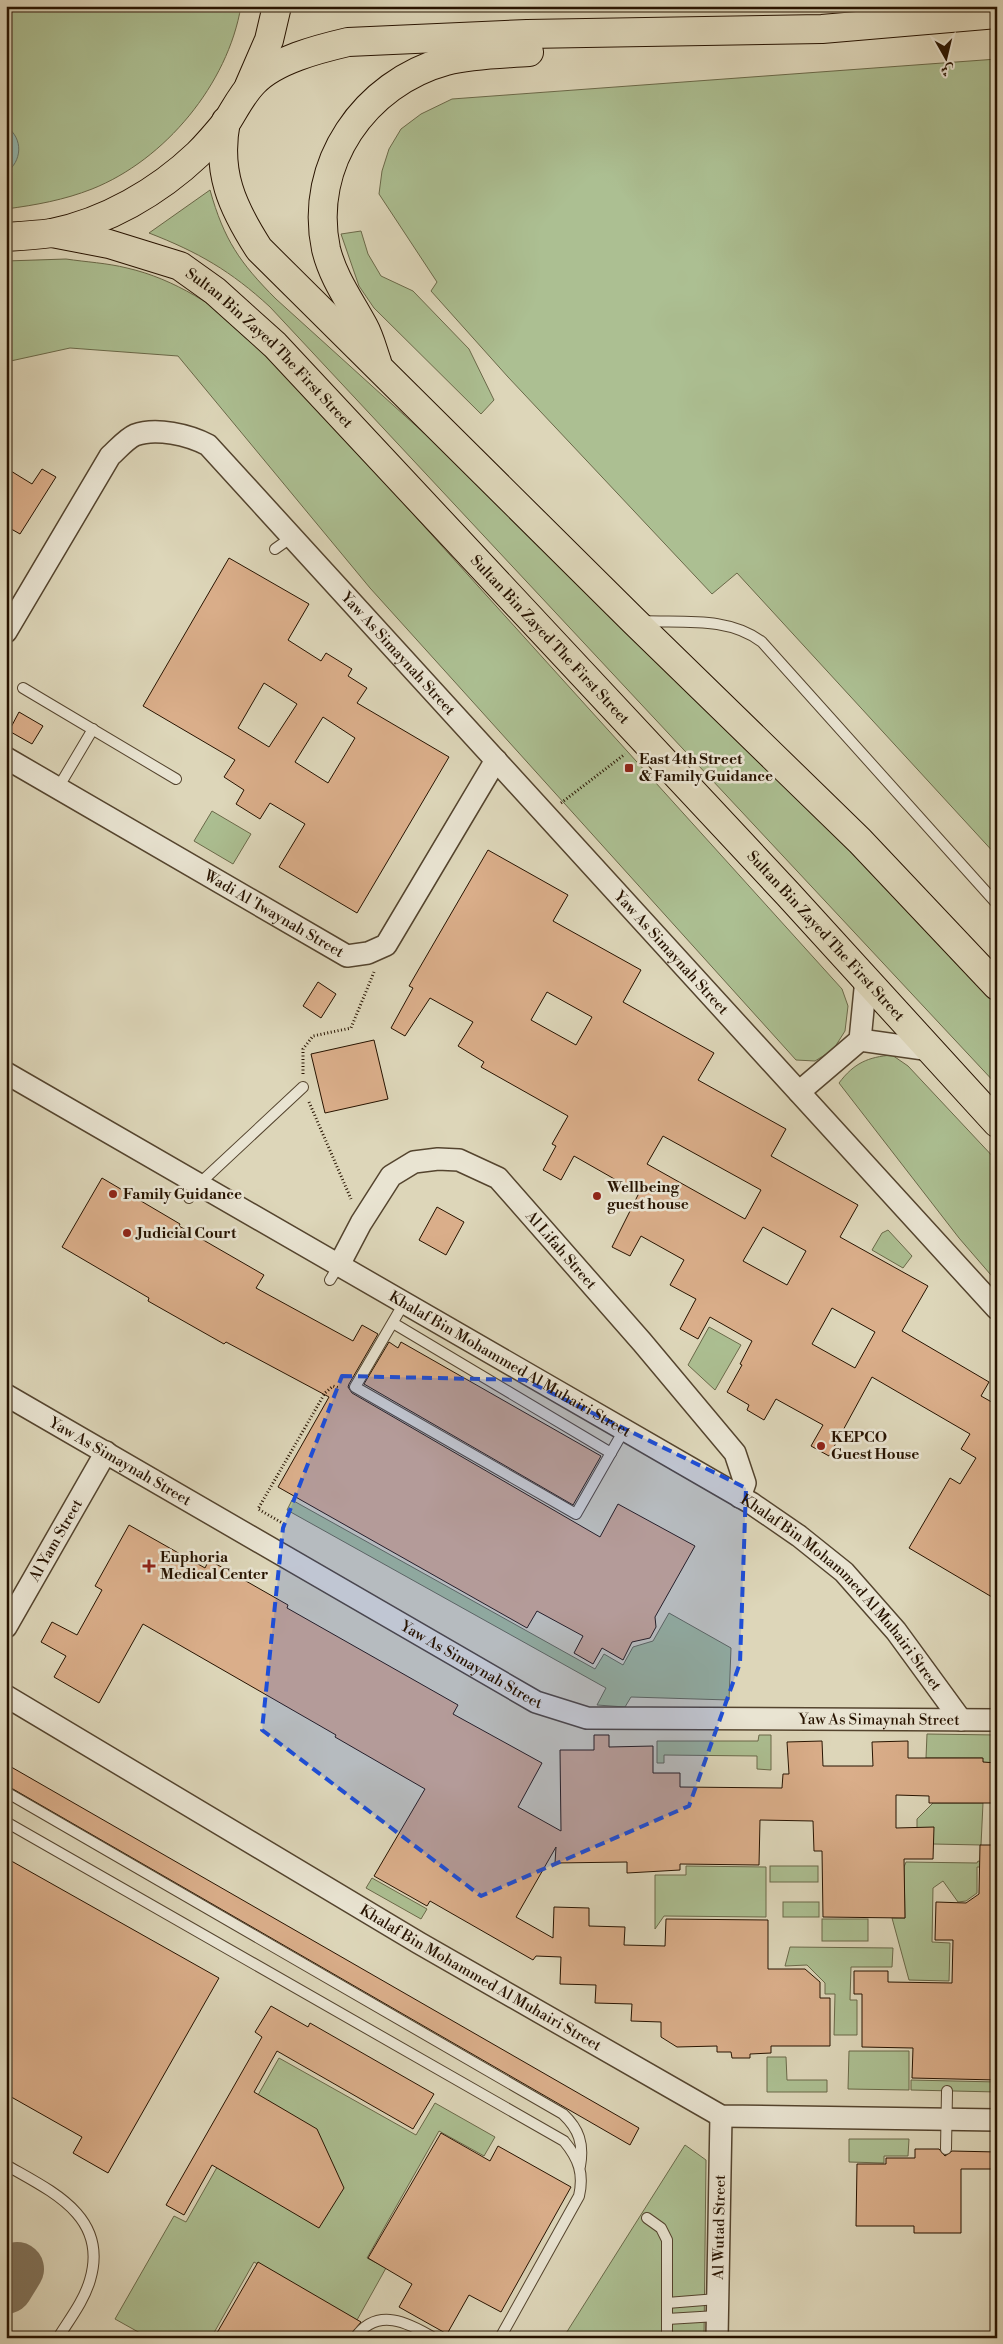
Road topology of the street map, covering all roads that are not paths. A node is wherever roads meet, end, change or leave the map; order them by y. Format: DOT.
graph roads {
  1 [pos="277,6"];
  2 [pos="997,14"];
  3 [pos="596,33"];
  4 [pos="247,90"];
  5 [pos="226,121"];
  6 [pos="52,233"];
  7 [pos="6,237"];
  8 [pos="379,369"];
  9 [pos="292,536"];
  10 [pos="275,549"];
  11 [pos="634,621"];
  12 [pos="6,632"];
  13 [pos="24,688"];
  14 [pos="93,729"];
  15 [pos="6,758"];
  16 [pos="496,760"];
  17 [pos="176,778"];
  18 [pos="58,788"];
  19 [pos="997,904"];
  20 [pos="866,979"];
  21 [pos="997,986"];
  22 [pos="860,1040"];
  23 [pos="931,1050"];
  24 [pos="6,1072"];
  25 [pos="303,1087"];
  26 [pos="799,1092"];
  27 [pos="997,1123"];
  28 [pos="194,1191"];
  29 [pos="334,1273"];
  30 [pos="404,1303"];
  31 [pos="997,1309"];
  32 [pos="393,1323"];
  33 [pos="6,1395"];
  34 [pos="624,1430"];
  35 [pos="106,1452"];
  36 [pos="611,1453"];
  37 [pos="740,1497"];
  38 [pos="6,1627"];
  39 [pos="6,1696"];
  40 [pos="960,1720"];
  41 [pos="997,1720"];
  42 [pos="6,1792"];
  43 [pos="6,1822"];
  44 [pos="947,2091"];
  45 [pos="721,2116"];
  46 [pos="946,2119"];
  47 [pos="997,2120"];
  48 [pos="946,2149"];
  49 [pos="6,2165"];
  50 [pos="580,2166"];
  51 [pos="647,2218"];
  52 [pos="667,2303"];
  53 [pos="717,2307"];
  54 [pos="667,2319"];
  55 [pos="58,2338"];
  56 [pos="355,2338"];
  57 [pos="434,2338"];
  58 [pos="500,2338"];
  59 [pos="667,2338"];
  60 [pos="717,2338"];
  1 -- 4 [label="main road"];
  2 -- 3 [label="main road"];
  3 -- 4 [label="main road"];
  3 -- 8 [label="main road"];
  4 -- 5 [label="main road"];
  5 -- 6 [label="main road"];
  5 -- 8 [label="main road"];
  6 -- 7 [label="main road"];
  6 -- 20 [label="main road, Sultan Bin Zayed The First Street"];
  8 -- 11 [label="main road"];
  9 -- 10 [label="lane"];
  9 -- 12 [label="street, Yaw As Simaynah Street"];
  9 -- 16 [label="street, Yaw As Simaynah Street"];
  11 -- 19 [label="lane"];
  11 -- 21 [label="main road"];
  13 -- 14 [label="lane"];
  14 -- 17 [label="lane"];
  14 -- 18 [label="lane"];
  15 -- 18 [label="street, Wadi Al 'Iwaynah Street"];
  16 -- 18 [label="street, Wadi Al 'Iwaynah Street"];
  16 -- 26 [label="street, Yaw As Simaynah Street"];
  20 -- 22 [label="street"];
  20 -- 23 [label="main road, Sultan Bin Zayed The First Street"];
  22 -- 23 [label="street"];
  22 -- 26 [label="street"];
  23 -- 27 [label="main road, Sultan Bin Zayed The First Street"];
  24 -- 28 [label="street, Khalaf Bin Mohammed Al Muhairi Street"];
  25 -- 28 [label="lane"];
  26 -- 31 [label="street, Yaw As Simaynah Street"];
  28 -- 29 [label="street, Khalaf Bin Mohammed Al Muhairi Street"];
  29 -- 30 [label="street, Khalaf Bin Mohammed Al Muhairi Street"];
  29 -- 37 [label="street, Al Lifah Street"];
  30 -- 32 [label="lane"];
  30 -- 34 [label="street, Khalaf Bin Mohammed Al Muhairi Street"];
  32 -- 36 [label="lane"];
  32 -- 36 [label="lane"];
  33 -- 35 [label="street, Yaw As Simaynah Street"];
  34 -- 36 [label="lane"];
  34 -- 37 [label="street, Khalaf Bin Mohammed Al Muhairi Street"];
  35 -- 38 [label="street, Al Yam Street"];
  35 -- 40 [label="street, Yaw As Simaynah Street"];
  37 -- 40 [label="street, Khalaf Bin Mohammed Al Muhairi Street"];
  39 -- 45 [label="street, Khalaf Bin Mohammed Al Muhairi Street"];
  40 -- 41 [label="street, Yaw As Simaynah Street"];
  42 -- 50 [label="lane"];
  43 -- 50 [label="lane"];
  44 -- 46 [label="lane"];
  45 -- 46 [label="street, Khalaf Bin Mohammed Al Muhairi Street"];
  45 -- 53 [label="street, Al Wutad Street"];
  46 -- 47 [label="street, Khalaf Bin Mohammed Al Muhairi Street"];
  46 -- 48 [label="lane"];
  49 -- 55 [label="lane"];
  50 -- 58 [label="lane"];
  51 -- 52 [label="lane"];
  52 -- 53 [label="lane"];
  52 -- 54 [label="lane"];
  53 -- 54 [label="lane"];
  53 -- 60 [label="street, Al Wutad Street"];
  54 -- 59 [label="lane"];
  56 -- 57 [label="lane"];
}
